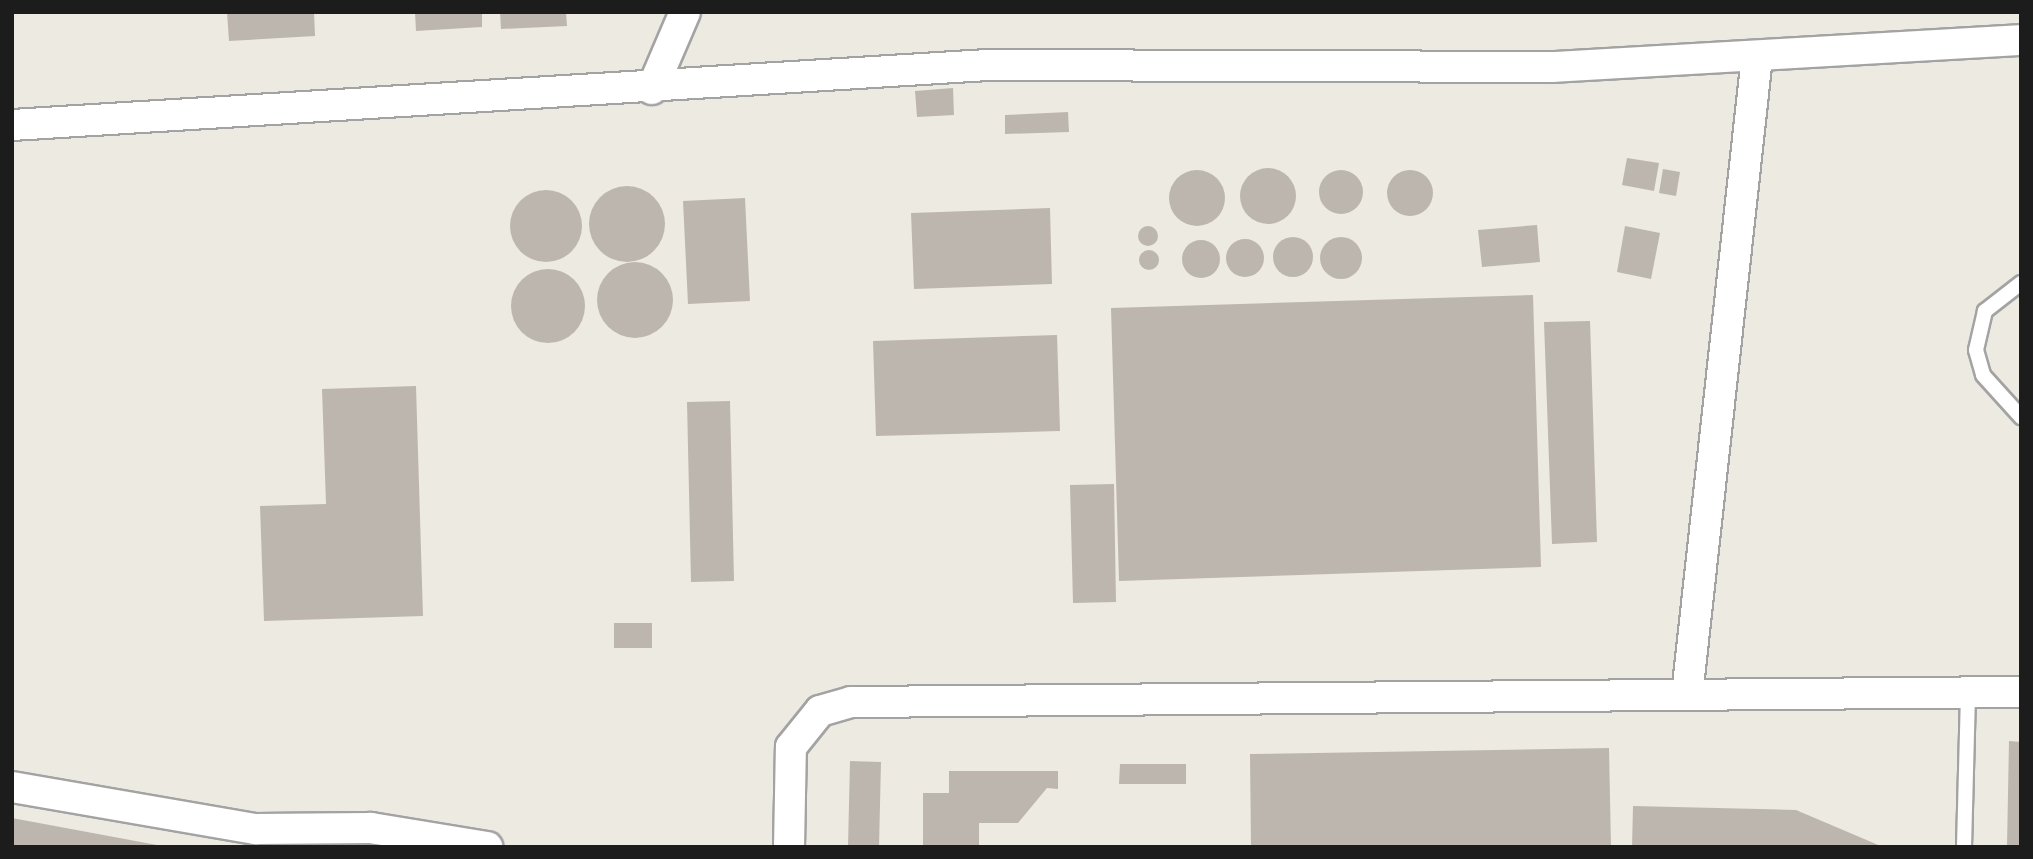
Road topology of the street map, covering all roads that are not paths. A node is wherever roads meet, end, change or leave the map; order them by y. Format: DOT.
graph roads {
  1 [pos="685,12"];
  2 [pos="2021,40"];
  3 [pos="1757,57"];
  4 [pos="652,89"];
  5 [pos="12,125"];
  6 [pos="2021,283"];
  7 [pos="2021,417"];
  8 [pos="2021,692"];
  9 [pos="1968,693"];
  10 [pos="1687,695"];
  11 [pos="12,787"];
  12 [pos="487,847"];
  13 [pos="789,847"];
  14 [pos="1964,847"];
  1 -- 4 [label="street"];
  2 -- 3 [label="street"];
  3 -- 4 [label="street"];
  3 -- 10 [label="street"];
  4 -- 5 [label="street"];
  6 -- 7 [label="lane"];
  8 -- 9 [label="street"];
  9 -- 10 [label="street"];
  9 -- 14 [label="lane"];
  10 -- 13 [label="street"];
  11 -- 12 [label="street"];
}
